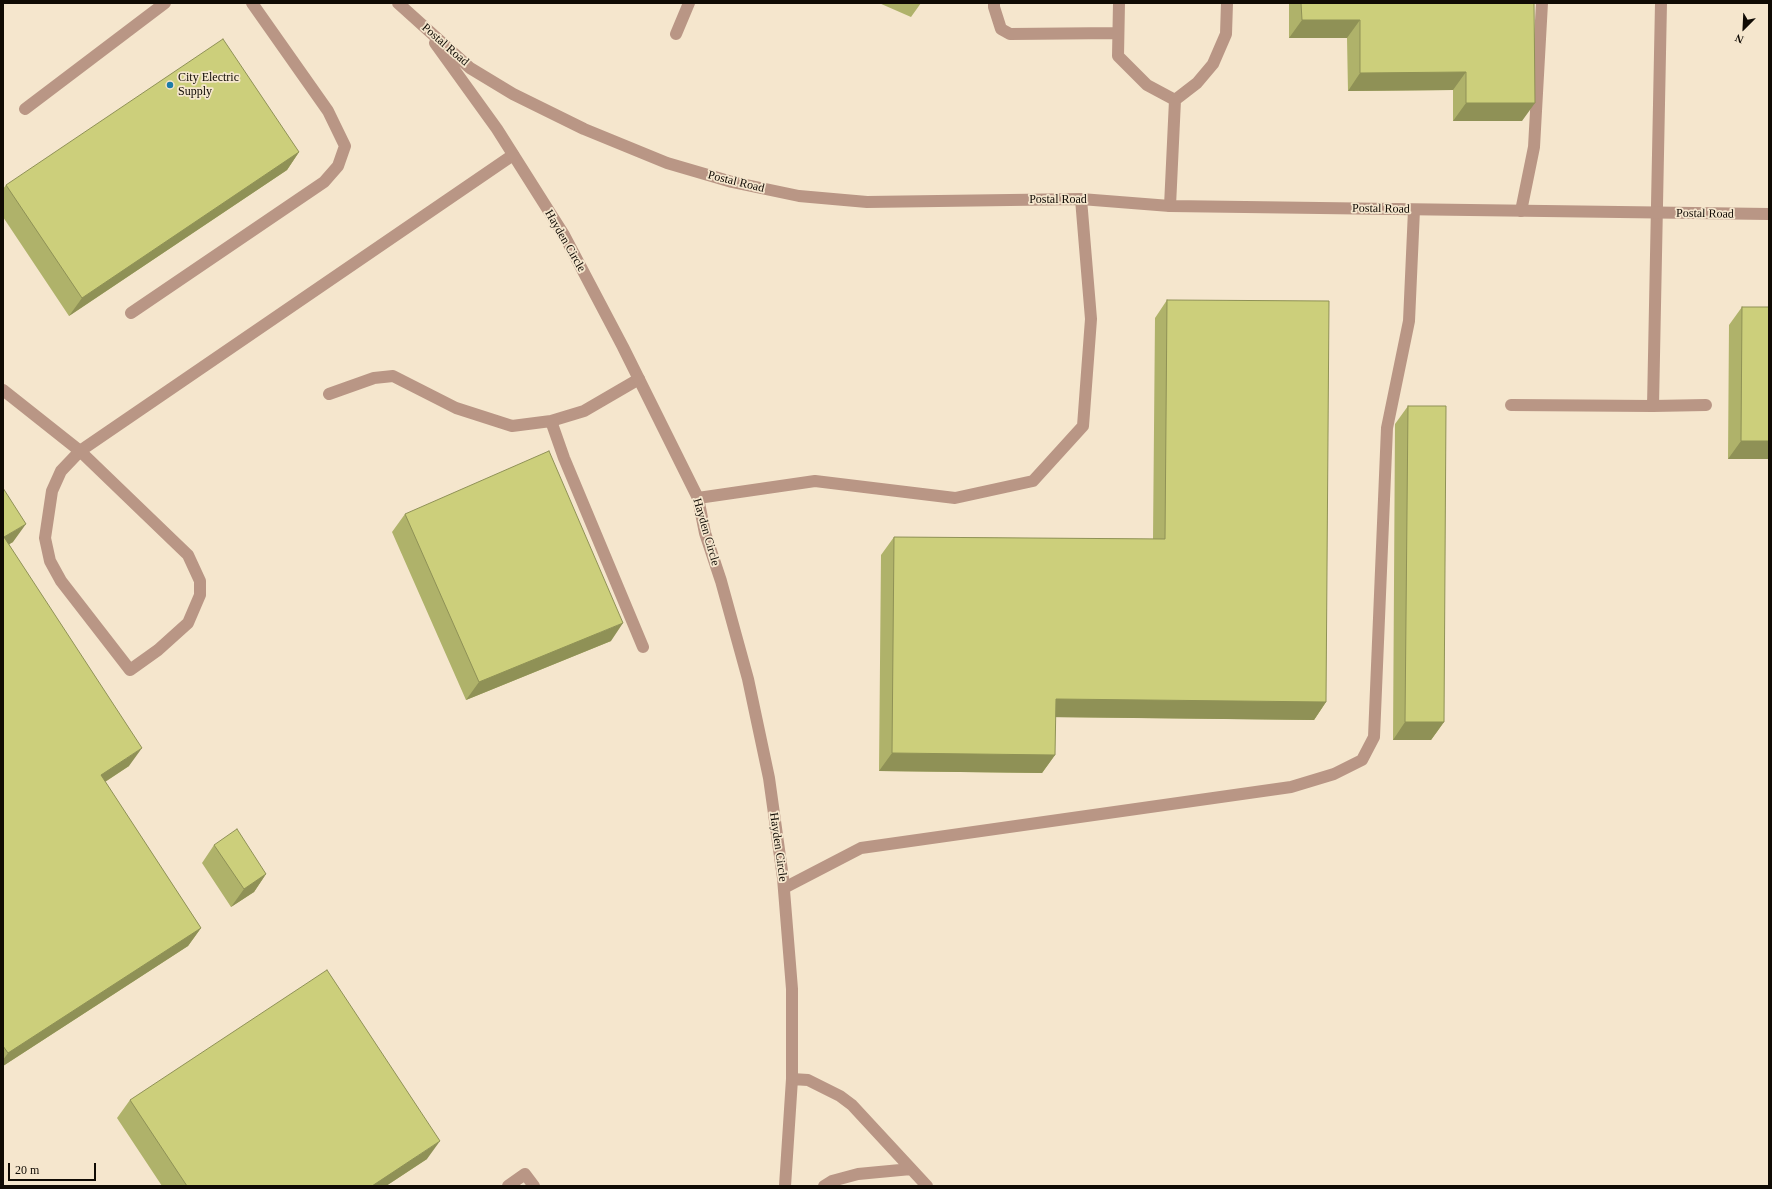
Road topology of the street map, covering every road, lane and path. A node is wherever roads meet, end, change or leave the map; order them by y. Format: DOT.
graph roads {
  1 [pos="164,3"];
  2 [pos="252,3"];
  3 [pos="398,3"];
  4 [pos="689,3"];
  5 [pos="994,3"];
  6 [pos="1119,3"];
  7 [pos="1227,3"];
  8 [pos="1542,3"];
  9 [pos="1661,3"];
  10 [pos="423,27"];
  11 [pos="1118,33"];
  12 [pos="676,34"];
  13 [pos="1175,100"];
  14 [pos="25,109"];
  15 [pos="513,154"];
  16 [pos="1081,199"];
  17 [pos="1170,206"];
  18 [pos="1414,210"];
  19 [pos="1521,211"];
  20 [pos="1657,213"];
  21 [pos="1769,214"];
  22 [pos="131,313"];
  23 [pos="639,379"];
  24 [pos="3,390"];
  25 [pos="330,394"];
  26 [pos="1511,405"];
  27 [pos="1706,405"];
  28 [pos="1653,406"];
  29 [pos="551,421"];
  30 [pos="80,451"];
  31 [pos="698,498"];
  32 [pos="643,647"];
  33 [pos="784,888"];
  34 [pos="792,1080"];
  35 [pos="911,1169"];
  36 [pos="508,1186"];
  37 [pos="534,1186"];
  38 [pos="785,1186"];
  39 [pos="824,1186"];
  40 [pos="927,1186"];
  1 -- 14 [label="street"];
  2 -- 22 [label="street"];
  3 -- 10 [label="street, Postal Road"];
  4 -- 12 [label="street"];
  5 -- 11 [label="street"];
  6 -- 11 [label="street"];
  7 -- 13 [label="street"];
  8 -- 19 [label="street"];
  9 -- 20 [label="street"];
  10 -- 15 [label="street, Hayden Circle"];
  10 -- 16 [label="street, Postal Road"];
  11 -- 13 [label="street"];
  13 -- 17 [label="street"];
  15 -- 23 [label="street, Hayden Circle"];
  15 -- 30 [label="street"];
  16 -- 17 [label="street, Postal Road"];
  16 -- 31 [label="street"];
  17 -- 18 [label="street, Postal Road"];
  18 -- 19 [label="street, Postal Road"];
  18 -- 33 [label="street"];
  19 -- 20 [label="street, Postal Road"];
  20 -- 21 [label="street, Postal Road"];
  20 -- 28 [label="street"];
  23 -- 29 [label="street"];
  23 -- 31 [label="street, Hayden Circle"];
  24 -- 30 [label="street"];
  25 -- 29 [label="street"];
  26 -- 28 [label="street"];
  27 -- 28 [label="street"];
  29 -- 32 [label="street"];
  30 -- 30 [label="street"];
  31 -- 33 [label="street, Hayden Circle"];
  33 -- 34 [label="street, Hayden Circle"];
  34 -- 35 [label="street"];
  34 -- 38 [label="street, Hayden Circle"];
  35 -- 39 [label="street"];
  35 -- 40 [label="street"];
  36 -- 37 [label="street"];
}
